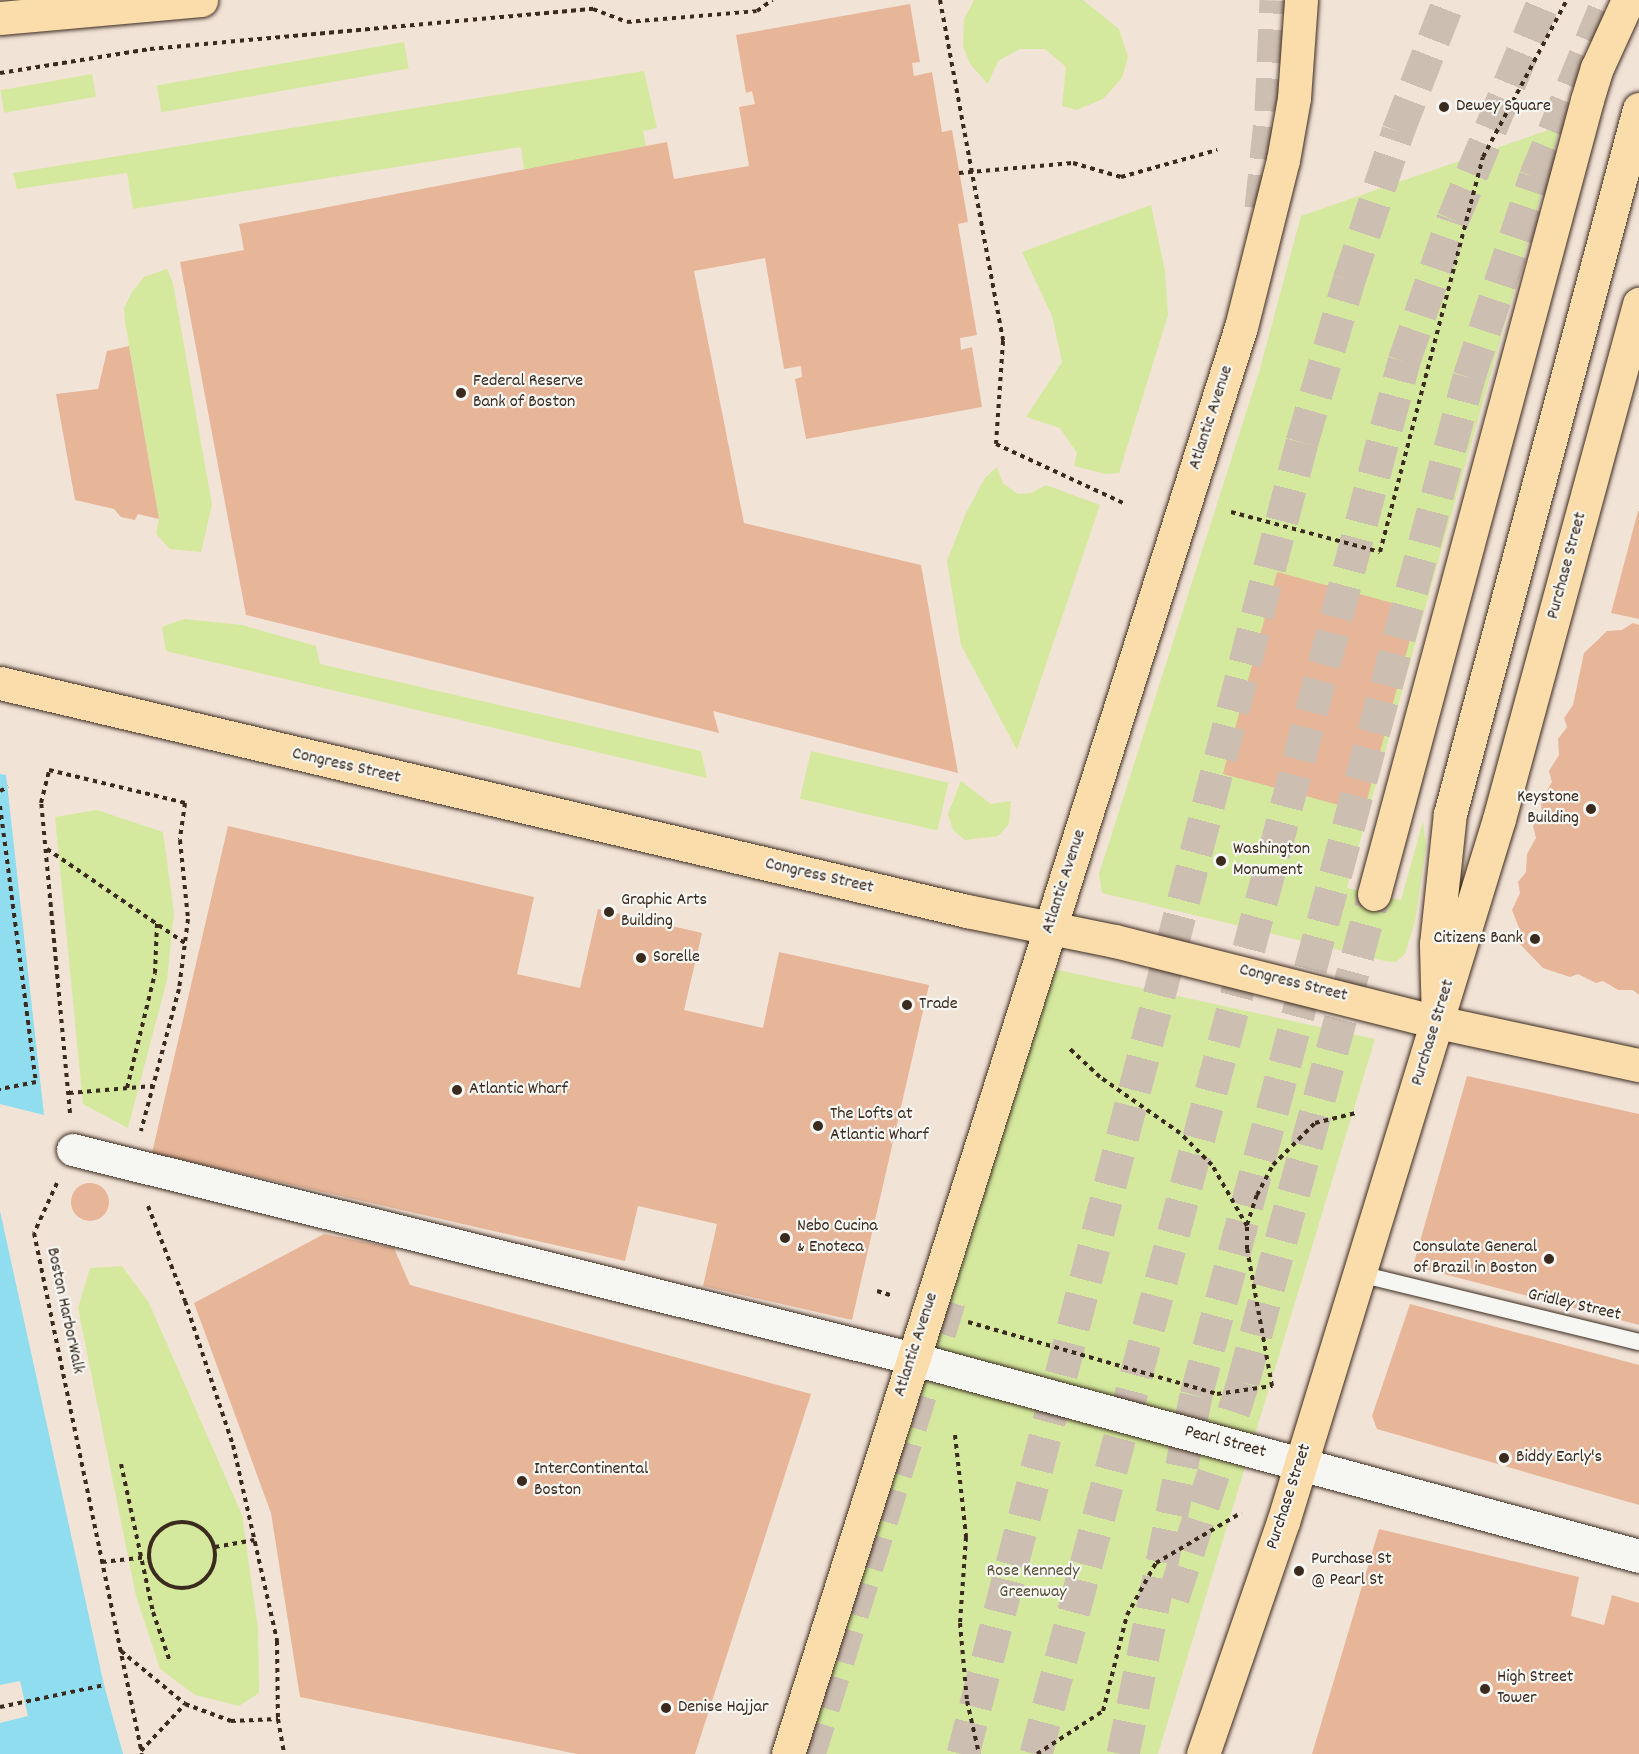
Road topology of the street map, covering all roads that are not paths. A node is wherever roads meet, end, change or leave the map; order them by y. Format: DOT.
graph roads {
  1 [pos="201,0"];
  2 [pos="1301,0"];
  3 [pos="1628,0"];
  4 [pos="0,18"];
  5 [pos="1639,109"];
  6 [pos="1639,304"];
  7 [pos="0,683"];
  8 [pos="1374,894"];
  9 [pos="1049,929"];
  10 [pos="1438,1022"];
  11 [pos="1639,1065"];
  12 [pos="73,1150"];
  13 [pos="1360,1274"];
  14 [pos="1639,1342"];
  15 [pos="914,1359"];
  16 [pos="1301,1463"];
  17 [pos="1639,1556"];
  18 [pos="788,1754"];
  19 [pos="1203,1754"];
  1 -- 4 [label="main road"];
  2 -- 9 [label="main road, Atlantic Avenue"];
  3 -- 8 [label="main road"];
  5 -- 10 [label="main road"];
  6 -- 10 [label="main road, Purchase Street"];
  7 -- 9 [label="main road, Congress Street"];
  9 -- 10 [label="main road, Congress Street"];
  9 -- 15 [label="main road, Atlantic Avenue"];
  10 -- 11 [label="main road, Congress Street"];
  10 -- 13 [label="main road, Purchase Street"];
  12 -- 15 [label="street"];
  13 -- 14 [label="lane, Gridley Street"];
  13 -- 16 [label="main road, Purchase Street"];
  15 -- 16 [label="main road, Pearl Street"];
  15 -- 18 [label="main road, Atlantic Avenue"];
  16 -- 17 [label="main road, Pearl Street"];
  16 -- 19 [label="main road, Purchase Street"];
}
